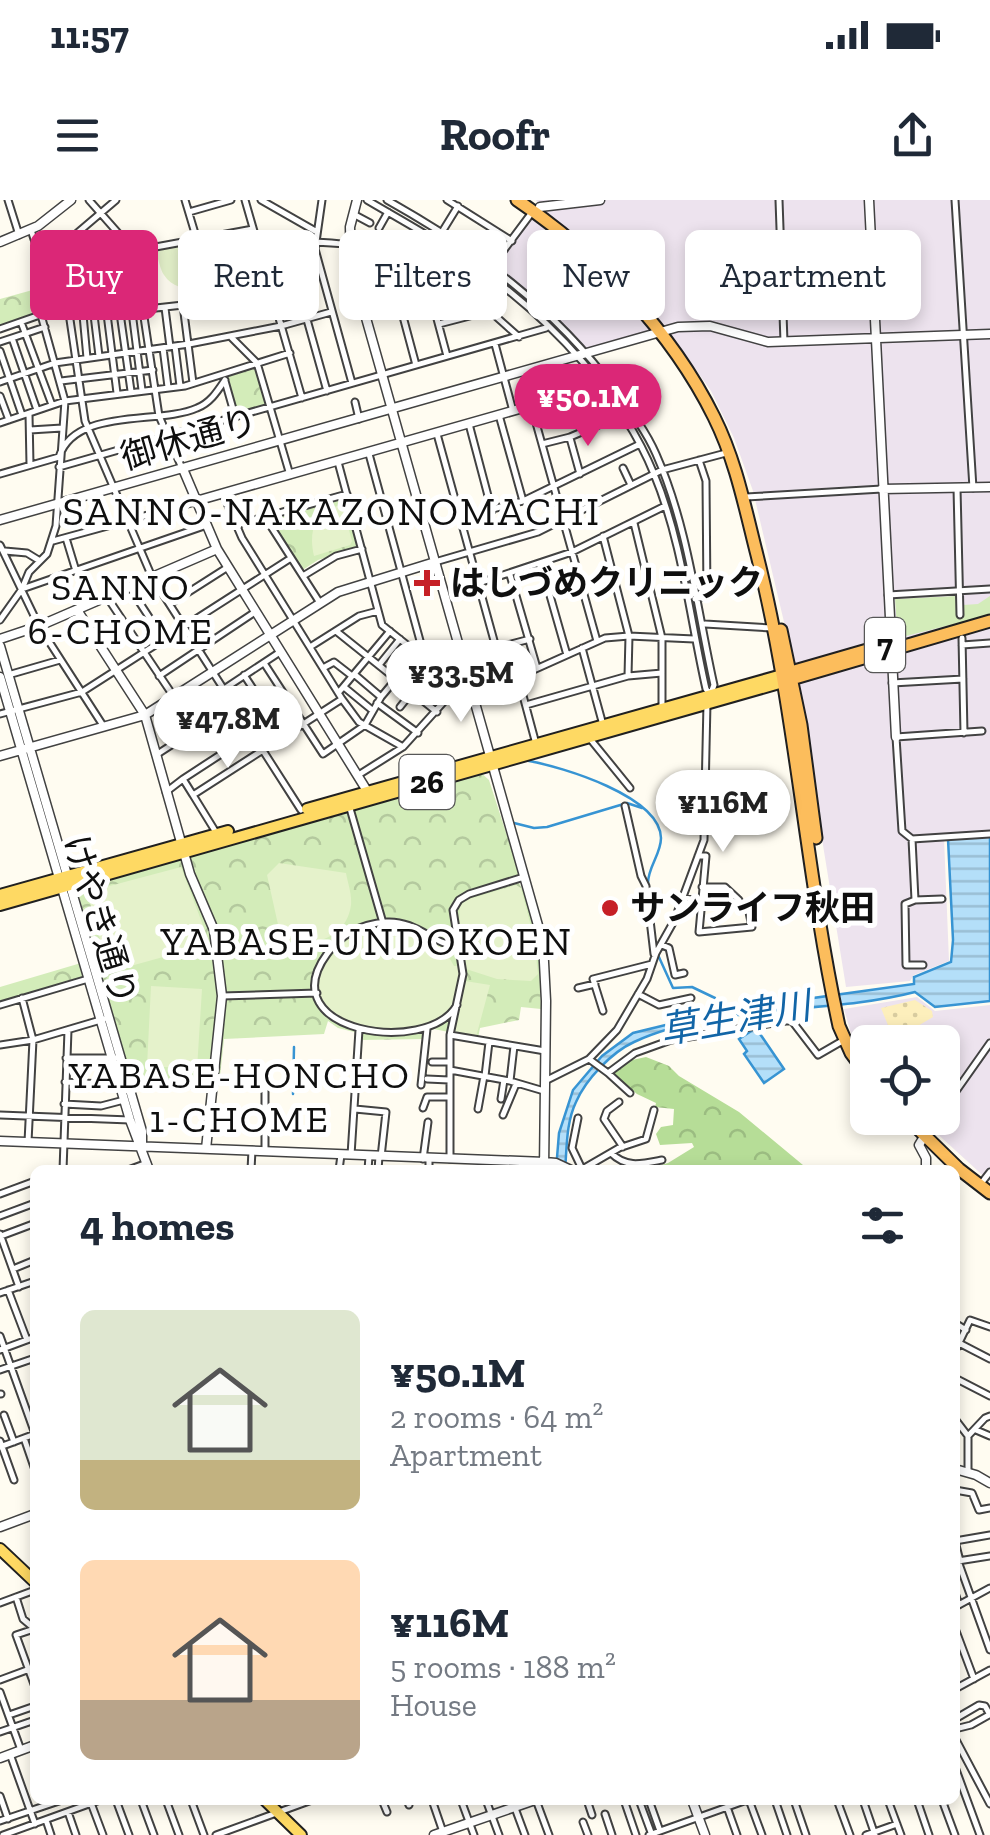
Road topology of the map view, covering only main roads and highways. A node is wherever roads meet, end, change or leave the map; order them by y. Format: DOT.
graph roads {
  1 [pos="518,200"];
  2 [pos="534,206"];
  3 [pos="662,331"];
  4 [pos="746,497"];
  5 [pos="990,620"];
  6 [pos="787,677"];
  7 [pos="708,699"];
  8 [pos="490,761"];
  9 [pos="369,794"];
  10 [pos="182,848"];
  11 [pos="64,881"];
  12 [pos="0,895"];
  13 [pos="0,905"];
  14 [pos="838,1008"];
  15 [pos="850,1040"];
  16 [pos="850,1049"];
  17 [pos="928,1135"];
  18 [pos="955,1165"];
  19 [pos="960,1169"];
  20 [pos="988,1183"];
  21 [pos="0,1549"];
  22 [pos="30,1577"];
  23 [pos="270,1805"];
  24 [pos="301,1835"];
  1 -- 2 [label="highway"];
  2 -- 3 [label="highway"];
  3 -- 4 [label="highway"];
  3 -- 4 [label="highway"];
  4 -- 6 [label="highway"];
  4 -- 6 [label="highway"];
  5 -- 6 [label="highway, 7"];
  6 -- 7 [label="main road, 26"];
  6 -- 14 [label="highway"];
  7 -- 8 [label="main road, 26"];
  7 -- 8 [label="main road, 26"];
  8 -- 9 [label="main road, 26"];
  9 -- 10 [label="main road, 26"];
  9 -- 10 [label="main road, 26"];
  10 -- 11 [label="main road, 26"];
  11 -- 12 [label="main road, 26"];
  11 -- 13 [label="main road, 26"];
  14 -- 15 [label="highway"];
  14 -- 16 [label="highway"];
  17 -- 18 [label="highway"];
  19 -- 20 [label="highway"];
  21 -- 22 [label="main road"];
  23 -- 24 [label="main road"];
}
